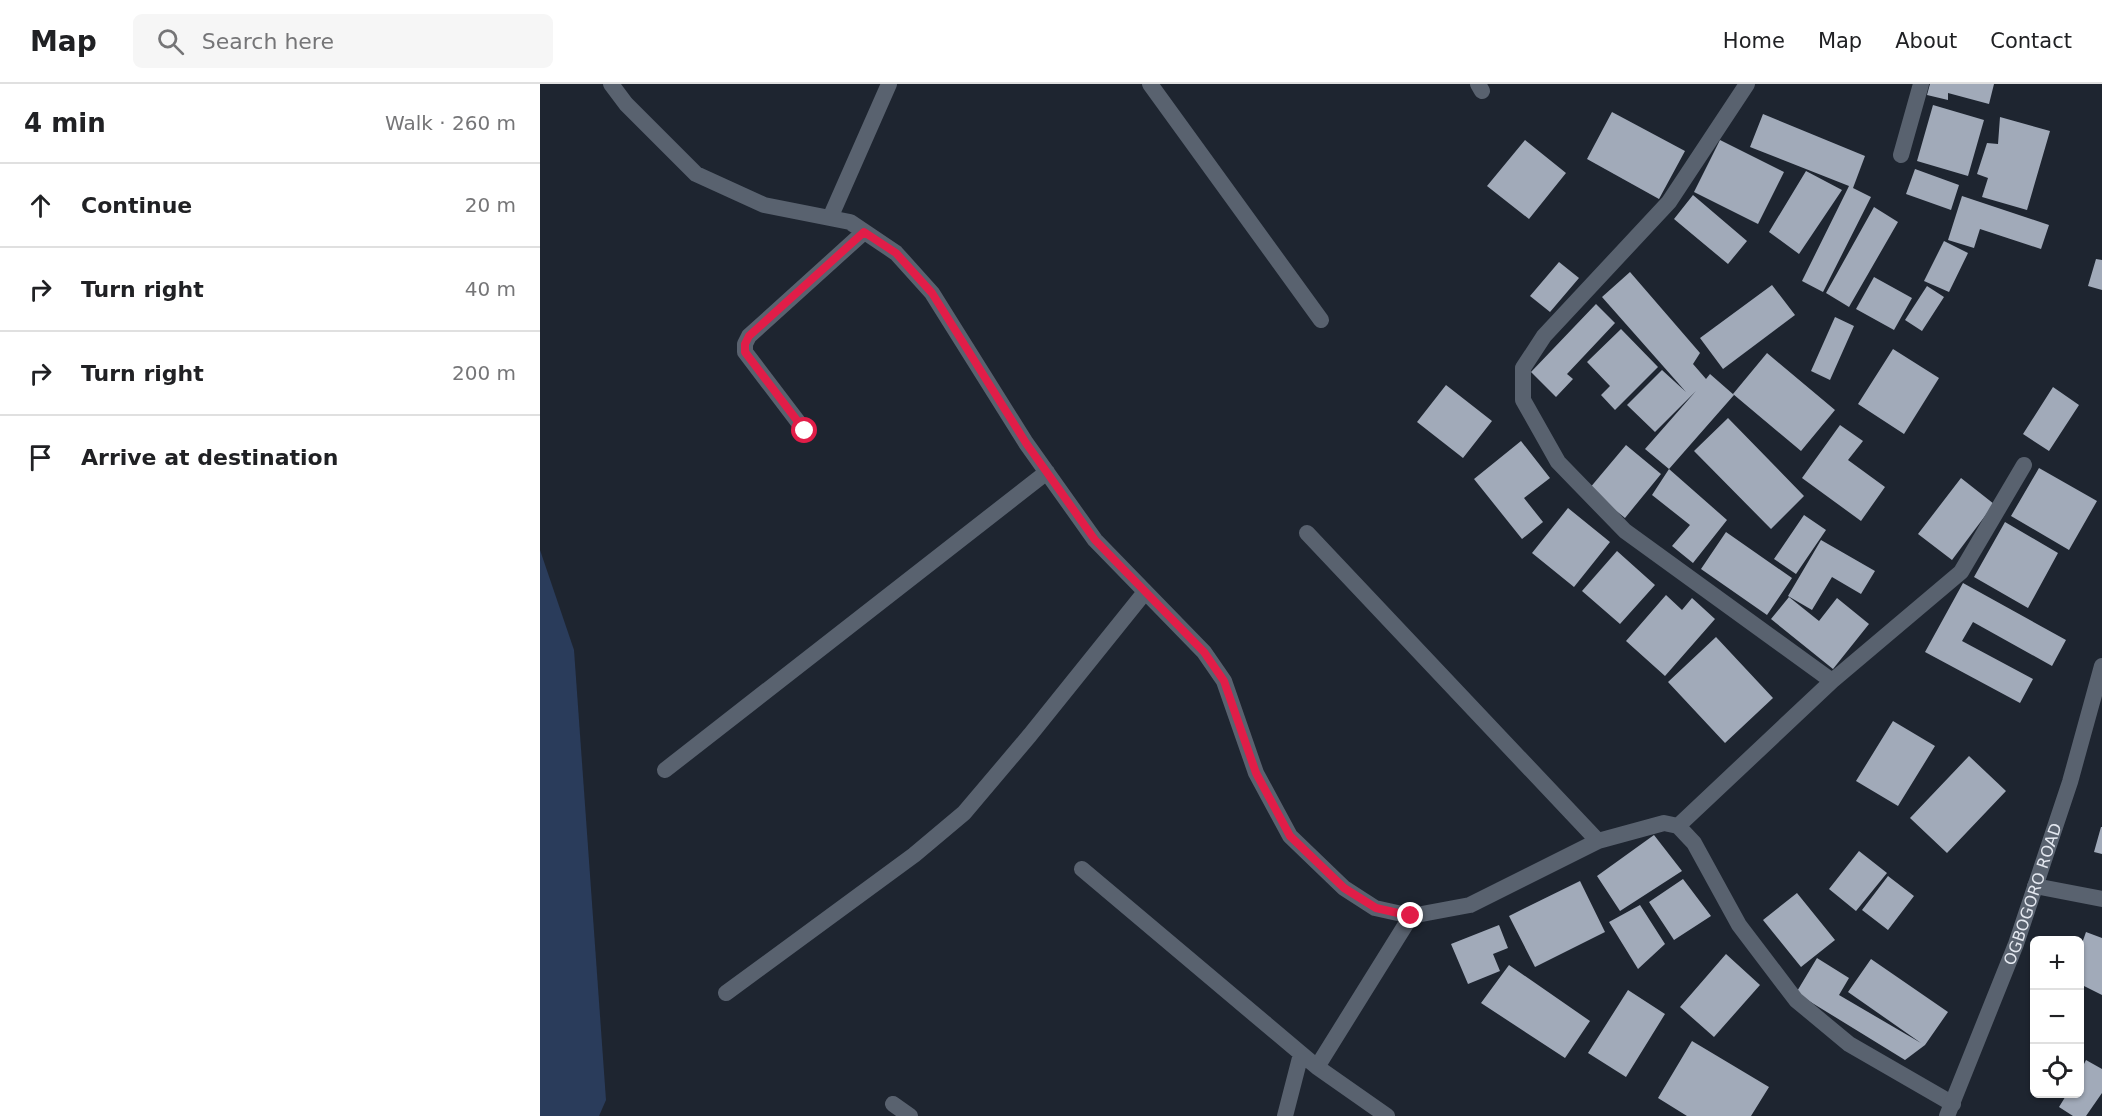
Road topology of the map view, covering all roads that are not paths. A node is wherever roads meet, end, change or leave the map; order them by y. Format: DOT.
graph roads {
  1 [pos="611,84"];
  2 [pos="889,84"];
  3 [pos="1150,84"];
  4 [pos="1747,84"];
  5 [pos="1921,84"];
  6 [pos="1901,155"];
  7 [pos="830,218"];
  8 [pos="864,232"];
  9 [pos="1321,320"];
  10 [pos="805,431"];
  11 [pos="2024,465"];
  12 [pos="1047,472"];
  13 [pos="1307,533"];
  14 [pos="1145,592"];
  15 [pos="2102,666"];
  16 [pos="1832,681"];
  17 [pos="665,770"];
  18 [pos="1678,826"];
  19 [pos="1598,841"];
  20 [pos="1082,869"];
  21 [pos="2036,886"];
  22 [pos="2102,898"];
  23 [pos="1411,916"];
  24 [pos="726,993"];
  25 [pos="1301,1054"];
  26 [pos="1317,1067"];
  27 [pos="893,1104"];
  28 [pos="1950,1110"];
  29 [pos="910,1116"];
  30 [pos="1285,1116"];
  31 [pos="1387,1116"];
  1 -- 7 [label="street"];
  2 -- 7 [label="street"];
  3 -- 9 [label="street"];
  4 -- 16 [label="street"];
  5 -- 6 [label="street"];
  7 -- 8 [label="street"];
  8 -- 10 [label="street"];
  8 -- 12 [label="street"];
  11 -- 16 [label="street"];
  12 -- 14 [label="street"];
  12 -- 17 [label="street"];
  13 -- 19 [label="street"];
  14 -- 23 [label="street"];
  14 -- 24 [label="street"];
  15 -- 21 [label="street, OGBOGORO ROAD"];
  16 -- 18 [label="street"];
  18 -- 19 [label="street"];
  18 -- 28 [label="street"];
  19 -- 23 [label="street"];
  20 -- 25 [label="street"];
  21 -- 22 [label="street"];
  21 -- 28 [label="street, OGBOGORO ROAD"];
  23 -- 26 [label="street"];
  25 -- 26 [label="street"];
  25 -- 30 [label="street"];
  26 -- 31 [label="street"];
  27 -- 29 [label="street"];
}
